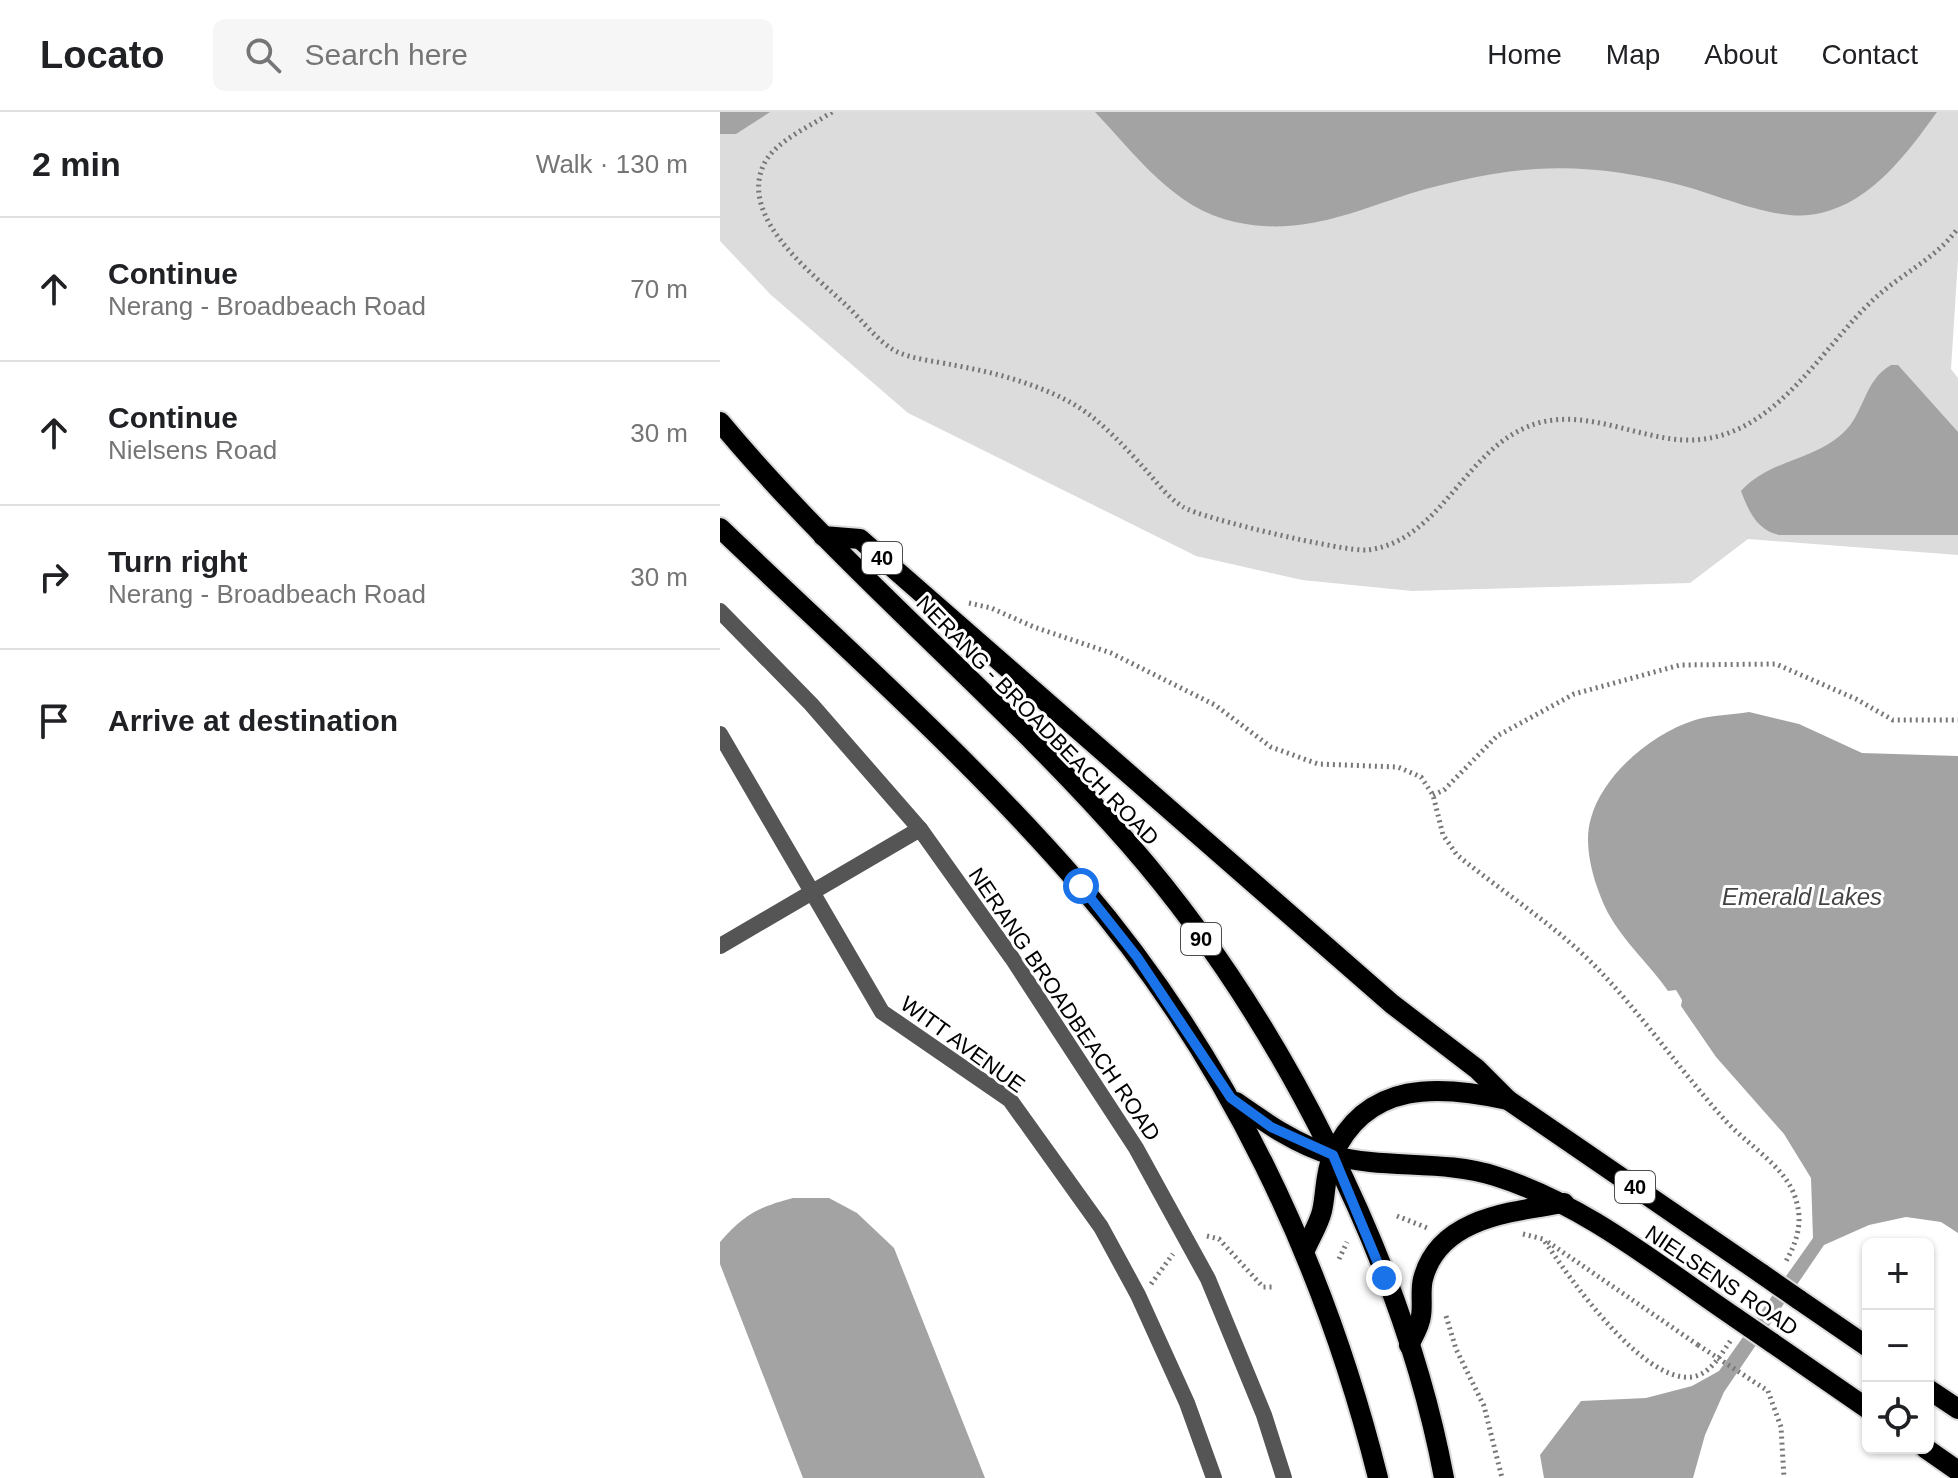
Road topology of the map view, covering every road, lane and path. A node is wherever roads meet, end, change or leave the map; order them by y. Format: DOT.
graph roads {
  1 [pos="832,112"];
  2 [pos="1958,228"];
  3 [pos="720,422"];
  4 [pos="720,528"];
  5 [pos="823,536"];
  6 [pos="932,602"];
  7 [pos="720,611"];
  8 [pos="1958,720"];
  9 [pos="720,734"];
  10 [pos="1433,795"];
  11 [pos="920,829"];
  12 [pos="814,894"];
  13 [pos="720,946"];
  14 [pos="1231,1098"];
  15 [pos="1508,1100"];
  16 [pos="1333,1155"];
  17 [pos="1564,1203"];
  18 [pos="1397,1216"];
  19 [pos="1439,1232"];
  20 [pos="1516,1235"];
  21 [pos="1206,1236"];
  22 [pos="1349,1237"];
  23 [pos="1543,1239"];
  24 [pos="1305,1250"];
  25 [pos="1176,1251"];
  26 [pos="1339,1259"];
  27 [pos="1770,1273"];
  28 [pos="1275,1287"];
  29 [pos="1138,1295"];
  30 [pos="1445,1309"];
  31 [pos="1737,1325"];
  32 [pos="1862,1343"];
  33 [pos="1409,1345"];
  34 [pos="1934,1393"];
  35 [pos="1862,1405"];
  36 [pos="1958,1409"];
  37 [pos="1934,1454"];
  38 [pos="1958,1471"];
  39 [pos="1214,1478"];
  40 [pos="1284,1478"];
  41 [pos="1378,1478"];
  42 [pos="1444,1478"];
  43 [pos="1502,1478"];
  44 [pos="1784,1478"];
  1 -- 2 [label="path"];
  3 -- 5 [label="main road, NERANG - BROADBEACH ROAD / 90"];
  4 -- 14 [label="main road"];
  5 -- 6 [label="main road, 40"];
  5 -- 16 [label="main road, NERANG - BROADBEACH ROAD / 90"];
  6 -- 10 [label="path"];
  6 -- 15 [label="main road"];
  7 -- 11 [label="street, NERANG BROADBEACH ROAD"];
  8 -- 10 [label="path"];
  9 -- 12 [label="street, WITT AVENUE"];
  10 -- 27 [label="path"];
  11 -- 12 [label="street"];
  11 -- 40 [label="street, NERANG BROADBEACH ROAD"];
  12 -- 13 [label="street"];
  12 -- 29 [label="street, WITT AVENUE"];
  14 -- 16 [label="main road, NIELSENS ROAD / 40"];
  14 -- 24 [label="main road"];
  15 -- 16 [label="main road, 40"];
  15 -- 27 [label="main road, NIELSENS ROAD / 40"];
  16 -- 17 [label="main road, NIELSENS ROAD / 40"];
  16 -- 24 [label="main road, 40"];
  16 -- 33 [label="main road, NERANG - BROADBEACH ROAD / 90"];
  17 -- 31 [label="main road, NIELSENS ROAD / 40"];
  17 -- 33 [label="main road"];
  18 -- 19 [label="path"];
  20 -- 23 [label="path"];
  21 -- 28 [label="path"];
  22 -- 26 [label="path"];
  23 -- 31 [label="path"];
  23 -- 44 [label="path, bridge"];
  24 -- 41 [label="main road"];
  25 -- 29 [label="path"];
  27 -- 32 [label="main road, NIELSENS ROAD / 40, bridge"];
  29 -- 39 [label="street, WITT AVENUE"];
  30 -- 43 [label="path"];
  31 -- 35 [label="main road, NIELSENS ROAD / 40, bridge"];
  33 -- 42 [label="main road, NERANG - BROADBEACH ROAD / 90"];
  34 -- 36 [label="main road"];
  37 -- 38 [label="main road"];
}
